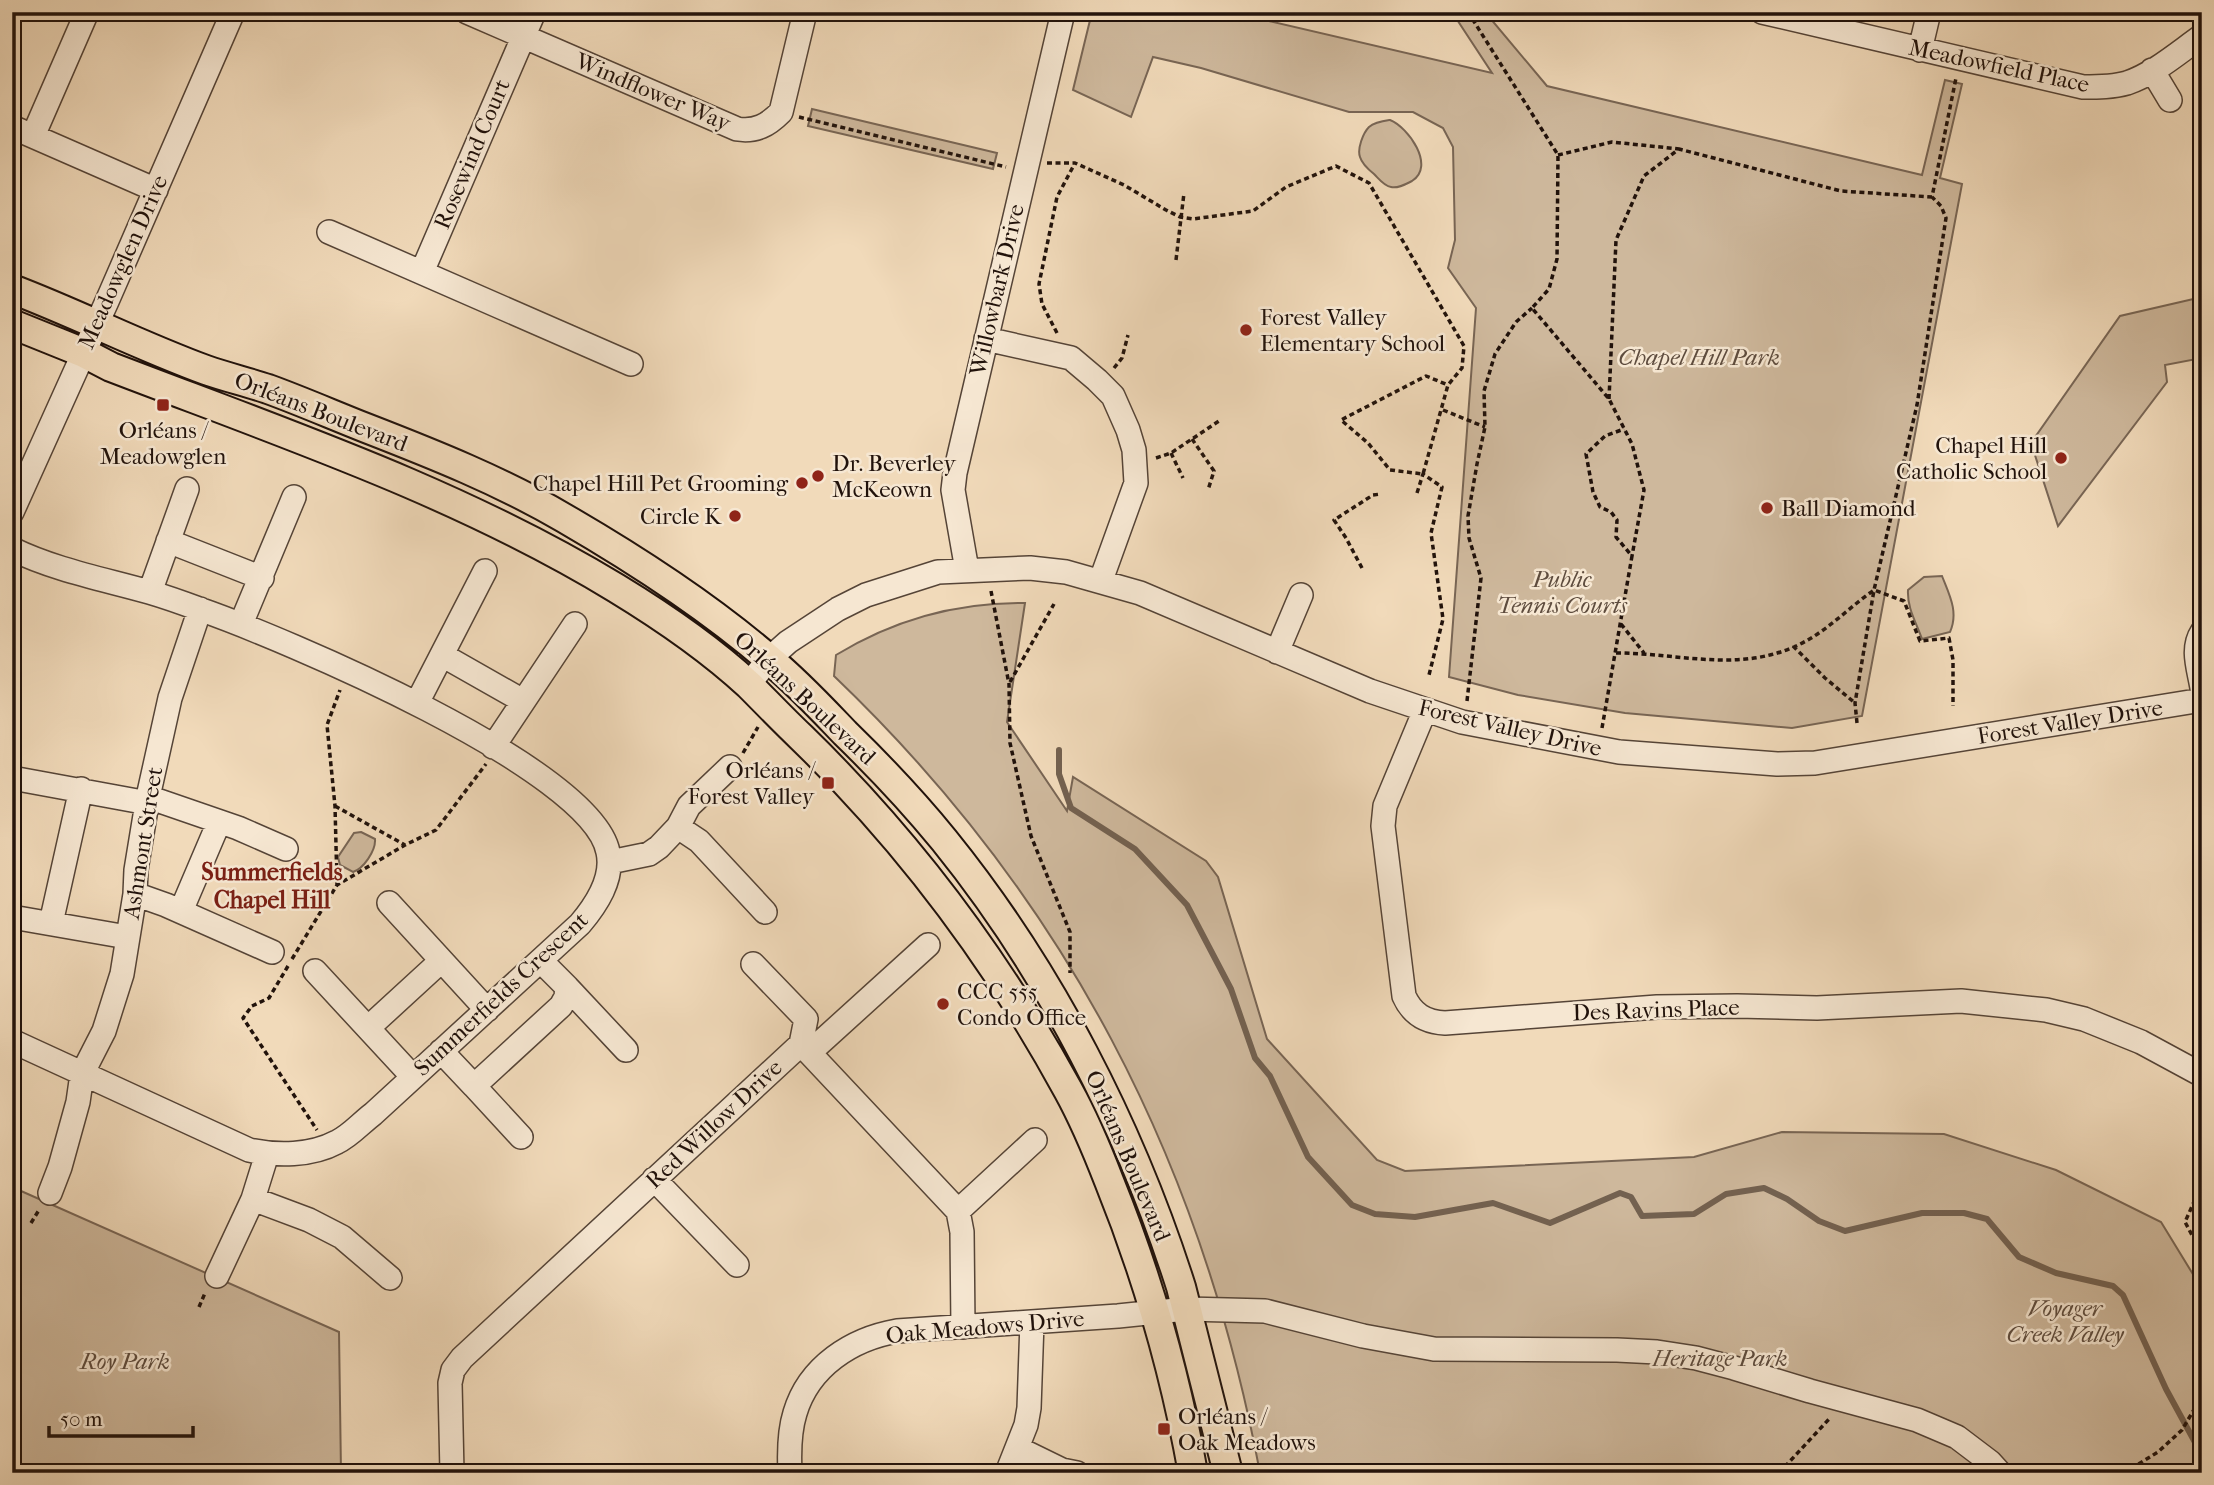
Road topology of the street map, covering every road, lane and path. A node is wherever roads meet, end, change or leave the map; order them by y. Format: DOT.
graph roads {
  1 [pos="87,12"];
  2 [pos="233,12"];
  3 [pos="467,12"];
  4 [pos="534,12"];
  5 [pos="805,12"];
  6 [pos="1063,12"];
  7 [pos="1468,12"];
  8 [pos="1762,12"];
  9 [pos="1929,12"];
  10 [pos="522,36"];
  11 [pos="2202,36"];
  12 [pos="1920,50"];
  13 [pos="1960,59"];
  14 [pos="2152,69"];
  15 [pos="2170,100"];
  16 [pos="781,112"];
  17 [pos="23,131"];
  18 [pos="1679,149"];
  19 [pos="1558,155"];
  20 [pos="1075,163"];
  21 [pos="1027,166"];
  22 [pos="156,190"];
  23 [pos="1184,193"];
  24 [pos="1932,197"];
  25 [pos="1180,217"];
  26 [pos="330,232"];
  27 [pos="1176,260"];
  28 [pos="422,272"];
  29 [pos="12,289"];
  30 [pos="1532,308"];
  31 [pos="12,324"];
  32 [pos="96,325"];
  33 [pos="1057,333"];
  34 [pos="1128,335"];
  35 [pos="986,339"];
  36 [pos="84,352"];
  37 [pos="631,364"];
  38 [pos="1113,368"];
  39 [pos="1448,385"];
  40 [pos="1609,399"];
  41 [pos="1443,410"];
  42 [pos="1220,421"];
  43 [pos="1485,427"];
  44 [pos="1624,429"];
  45 [pos="1192,439"];
  46 [pos="1171,453"];
  47 [pos="1156,458"];
  48 [pos="1423,474"];
  49 [pos="1183,478"];
  50 [pos="187,489"];
  51 [pos="1208,490"];
  52 [pos="1417,493"];
  53 [pos="1381,494"];
  54 [pos="294,497"];
  55 [pos="12,512"];
  56 [pos="168,541"];
  57 [pos="12,549"];
  58 [pos="1632,556"];
  59 [pos="1362,568"];
  60 [pos="977,569"];
  61 [pos="485,571"];
  62 [pos="262,578"];
  63 [pos="1101,580"];
  64 [pos="1874,590"];
  65 [pos="150,592"];
  66 [pos="1301,595"];
  67 [pos="1055,604"];
  68 [pos="200,610"];
  69 [pos="241,624"];
  70 [pos="575,624"];
  71 [pos="1621,624"];
  72 [pos="2202,632"];
  73 [pos="1793,646"];
  74 [pos="1277,652"];
  75 [pos="1616,653"];
  76 [pos="1644,653"];
  77 [pos="442,655"];
  78 [pos="769,659"];
  79 [pos="348,671"];
  80 [pos="1429,675"];
  81 [pos="1009,684"];
  82 [pos="748,685"];
  83 [pos="2202,688"];
  84 [pos="2202,700"];
  85 [pos="523,701"];
  86 [pos="1467,701"];
  87 [pos="1855,702"];
  88 [pos="417,703"];
  89 [pos="1953,706"];
  90 [pos="1425,710"];
  91 [pos="1857,723"];
  92 [pos="758,727"];
  93 [pos="495,748"];
  94 [pos="1600,749"];
  95 [pos="730,767"];
  96 [pos="12,778"];
  97 [pos="81,789"];
  98 [pos="148,800"];
  99 [pos="335,806"];
  100 [pos="219,822"];
  101 [pos="678,827"];
  102 [pos="405,845"];
  103 [pos="286,849"];
  104 [pos="610,862"];
  105 [pos="337,885"];
  106 [pos="135,894"];
  107 [pos="389,903"];
  108 [pos="181,911"];
  109 [pos="765,912"];
  110 [pos="12,917"];
  111 [pos="51,923"];
  112 [pos="127,937"];
  113 [pos="928,945"];
  114 [pos="272,952"];
  115 [pos="441,961"];
  116 [pos="541,961"];
  117 [pos="753,964"];
  118 [pos="315,971"];
  119 [pos="1070,973"];
  120 [pos="566,987"];
  121 [pos="487,1010"];
  122 [pos="368,1028"];
  123 [pos="12,1041"];
  124 [pos="805,1048"];
  125 [pos="626,1050"];
  126 [pos="441,1051"];
  127 [pos="82,1074"];
  128 [pos="2202,1075"];
  129 [pos="413,1077"];
  130 [pos="474,1086"];
  131 [pos="521,1137"];
  132 [pos="1035,1140"];
  133 [pos="328,1146"];
  134 [pos="267,1154"];
  135 [pos="654,1179"];
  136 [pos="2202,1184"];
  137 [pos="50,1193"];
  138 [pos="253,1199"];
  139 [pos="958,1211"];
  140 [pos="2202,1254"];
  141 [pos="737,1265"];
  142 [pos="217,1276"];
  143 [pos="390,1278"];
  144 [pos="1186,1309"];
  145 [pos="1156,1313"];
  146 [pos="1032,1322"];
  147 [pos="963,1326"];
  148 [pos="2201,1397"];
  149 [pos="1844,1399"];
  150 [pos="1017,1448"];
  151 [pos="458,1472"];
  152 [pos="790,1473"];
  153 [pos="1007,1473"];
  154 [pos="1077,1473"];
  155 [pos="1193,1473"];
  156 [pos="1228,1473"];
  157 [pos="1779,1473"];
  158 [pos="2000,1473"];
  159 [pos="2124,1473"];
  1 -- 17 [label="street"];
  2 -- 22 [label="street, Meadowglen Drive"];
  3 -- 10 [label="street, Windflower Way"];
  4 -- 10 [label="street, Rosewind Court"];
  5 -- 16 [label="street"];
  6 -- 21 [label="street, Willowbark Drive"];
  7 -- 19 [label="path"];
  8 -- 12 [label="street, Meadowfield Place"];
  9 -- 12 [label="street"];
  10 -- 16 [label="street, Windflower Way"];
  10 -- 28 [label="street, Rosewind Court"];
  11 -- 14 [label="street, Meadowfield Place"];
  12 -- 13 [label="street, Meadowfield Place"];
  13 -- 14 [label="street, Meadowfield Place"];
  13 -- 24 [label="path"];
  14 -- 15 [label="street"];
  16 -- 21 [label="path"];
  17 -- 22 [label="street"];
  18 -- 19 [label="path"];
  18 -- 24 [label="path"];
  18 -- 40 [label="path"];
  19 -- 30 [label="path"];
  20 -- 21 [label="path"];
  20 -- 25 [label="path"];
  20 -- 33 [label="path"];
  21 -- 35 [label="street, Willowbark Drive"];
  22 -- 32 [label="street, Meadowglen Drive"];
  23 -- 25 [label="path"];
  24 -- 64 [label="path"];
  25 -- 27 [label="path"];
  25 -- 39 [label="path"];
  26 -- 28 [label="street"];
  28 -- 37 [label="street"];
  29 -- 32 [label="main road, Orléans Boulevard"];
  30 -- 40 [label="path"];
  30 -- 43 [label="path"];
  31 -- 36 [label="main road, Orléans Boulevard"];
  32 -- 36 [label="street, Meadowglen Drive"];
  32 -- 78 [label="main road, Orléans Boulevard"];
  34 -- 38 [label="path"];
  35 -- 60 [label="street, Willowbark Drive"];
  35 -- 63 [label="street"];
  36 -- 55 [label="street, Meadowglen Drive"];
  36 -- 82 [label="main road, Orléans Boulevard"];
  39 -- 41 [label="path"];
  39 -- 48 [label="path"];
  40 -- 44 [label="path"];
  41 -- 43 [label="path"];
  41 -- 48 [label="path"];
  42 -- 45 [label="path"];
  43 -- 86 [label="path"];
  44 -- 58 [label="path"];
  44 -- 58 [label="path"];
  45 -- 46 [label="path"];
  45 -- 51 [label="path"];
  46 -- 47 [label="path"];
  46 -- 49 [label="path"];
  48 -- 52 [label="path"];
  48 -- 80 [label="path"];
  50 -- 56 [label="street"];
  53 -- 59 [label="path"];
  54 -- 62 [label="street"];
  56 -- 62 [label="street"];
  56 -- 65 [label="street"];
  57 -- 65 [label="street"];
  58 -- 71 [label="path"];
  60 -- 63 [label="street, Forest Valley Drive"];
  60 -- 78 [label="street, Forest Valley Drive"];
  60 -- 81 [label="path"];
  61 -- 77 [label="street"];
  62 -- 69 [label="street"];
  63 -- 74 [label="street, Forest Valley Drive"];
  64 -- 73 [label="path"];
  64 -- 87 [label="path"];
  64 -- 89 [label="path"];
  65 -- 68 [label="street"];
  66 -- 74 [label="street"];
  67 -- 81 [label="path"];
  68 -- 69 [label="street"];
  68 -- 98 [label="street, Ashmont Street"];
  69 -- 79 [label="street"];
  70 -- 85 [label="street"];
  71 -- 75 [label="path"];
  71 -- 76 [label="path"];
  72 -- 83 [label="street"];
  73 -- 76 [label="path"];
  73 -- 87 [label="path"];
  74 -- 90 [label="street, Forest Valley Drive"];
  75 -- 76 [label="path"];
  75 -- 94 [label="path"];
  77 -- 85 [label="street"];
  77 -- 88 [label="street"];
  78 -- 82 [label="street, Forest Valley Drive"];
  78 -- 144 [label="main road, Orléans Boulevard"];
  79 -- 88 [label="street"];
  79 -- 99 [label="path"];
  81 -- 119 [label="path"];
  82 -- 145 [label="main road, Orléans Boulevard"];
  84 -- 94 [label="street, Forest Valley Drive"];
  85 -- 93 [label="street"];
  87 -- 91 [label="path"];
  88 -- 93 [label="street"];
  90 -- 94 [label="street, Forest Valley Drive"];
  90 -- 128 [label="street, Des Ravins Place"];
  92 -- 95 [label="path"];
  93 -- 102 [label="path"];
  93 -- 104 [label="street"];
  95 -- 101 [label="street"];
  96 -- 97 [label="street"];
  97 -- 98 [label="street"];
  97 -- 111 [label="street"];
  98 -- 100 [label="street"];
  98 -- 106 [label="street, Ashmont Street"];
  99 -- 102 [label="path"];
  99 -- 105 [label="path"];
  100 -- 103 [label="street"];
  100 -- 108 [label="street"];
  101 -- 104 [label="street"];
  101 -- 109 [label="street"];
  102 -- 105 [label="path"];
  104 -- 116 [label="street, Summerfields Crescent"];
  105 -- 133 [label="path"];
  106 -- 108 [label="street"];
  106 -- 112 [label="street, Ashmont Street"];
  107 -- 115 [label="street"];
  108 -- 114 [label="street"];
  110 -- 111 [label="street"];
  111 -- 112 [label="street"];
  112 -- 127 [label="street, Ashmont Street"];
  113 -- 124 [label="street"];
  115 -- 121 [label="street"];
  115 -- 122 [label="street"];
  116 -- 120 [label="street"];
  116 -- 121 [label="street, Summerfields Crescent"];
  117 -- 124 [label="street"];
  118 -- 122 [label="street"];
  120 -- 125 [label="street"];
  120 -- 130 [label="street"];
  121 -- 126 [label="street, Summerfields Crescent"];
  122 -- 129 [label="street"];
  123 -- 127 [label="street, Summerfields Crescent"];
  124 -- 135 [label="street, Red Willow Drive"];
  124 -- 139 [label="street, Red Willow Drive"];
  126 -- 129 [label="street, Summerfields Crescent"];
  126 -- 130 [label="street"];
  127 -- 134 [label="street, Summerfields Crescent"];
  127 -- 137 [label="street, Ashmont Street"];
  129 -- 133 [label="street, Summerfields Crescent"];
  130 -- 131 [label="street"];
  132 -- 139 [label="street"];
  133 -- 134 [label="street, Summerfields Crescent"];
  134 -- 138 [label="street"];
  135 -- 141 [label="street"];
  135 -- 151 [label="street, Red Willow Drive"];
  136 -- 140 [label="path"];
  138 -- 142 [label="street"];
  138 -- 143 [label="street"];
  139 -- 147 [label="street"];
  144 -- 145 [label="street, Oak Meadows Drive"];
  144 -- 149 [label="street, Oak Meadows Drive"];
  144 -- 156 [label="main road, Orléans Boulevard"];
  145 -- 146 [label="street, Oak Meadows Drive"];
  145 -- 155 [label="main road, Orléans Boulevard"];
  146 -- 147 [label="street, Oak Meadows Drive"];
  146 -- 150 [label="street"];
  147 -- 152 [label="street, Oak Meadows Drive"];
  148 -- 159 [label="path"];
  149 -- 157 [label="path"];
  149 -- 158 [label="street, Oak Meadows Drive"];
  150 -- 153 [label="street"];
  150 -- 154 [label="street"];
}
